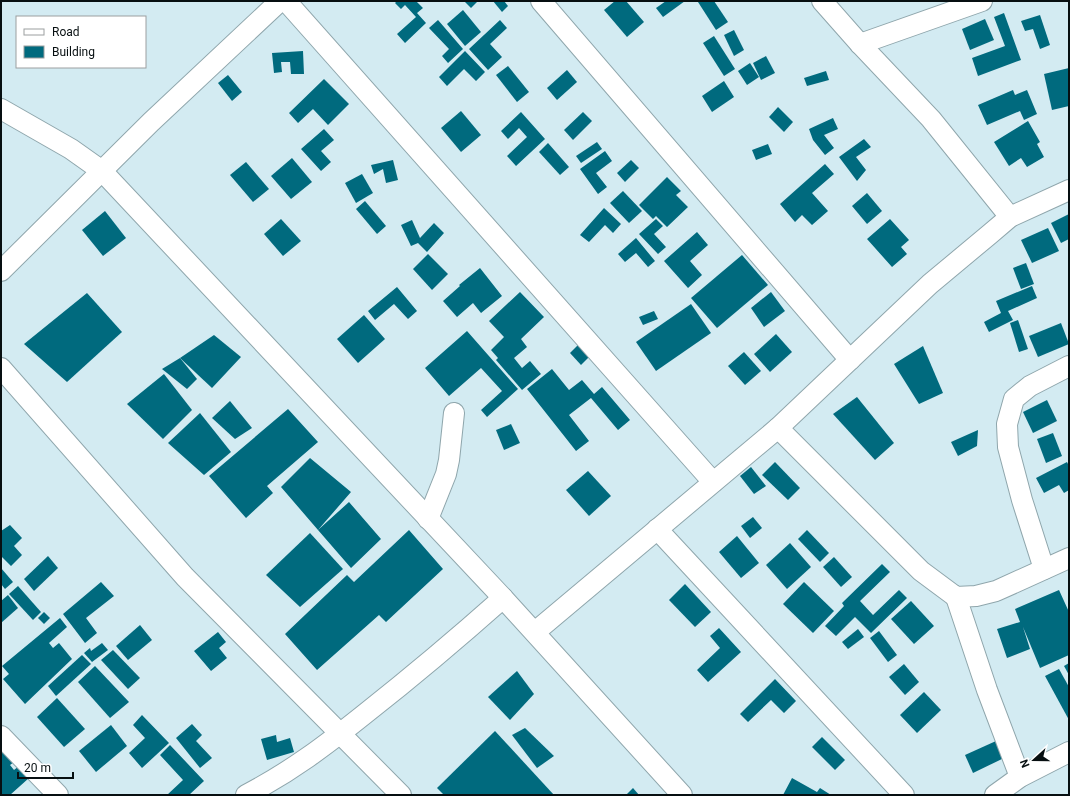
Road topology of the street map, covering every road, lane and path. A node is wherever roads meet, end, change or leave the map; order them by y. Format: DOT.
graph roads {
  1 [pos="280,1"];
  2 [pos="286,1"];
  3 [pos="541,1"];
  4 [pos="822,1"];
  5 [pos="982,1"];
  6 [pos="860,44"];
  7 [pos="1,109"];
  8 [pos="102,171"];
  9 [pos="1069,190"];
  10 [pos="1010,217"];
  11 [pos="1,271"];
  12 [pos="850,360"];
  13 [pos="1069,366"];
  14 [pos="1,368"];
  15 [pos="454,413"];
  16 [pos="778,428"];
  17 [pos="713,482"];
  18 [pos="428,519"];
  19 [pos="657,529"];
  20 [pos="1069,558"];
  21 [pos="1044,569"];
  22 [pos="956,597"];
  23 [pos="503,598"];
  24 [pos="534,632"];
  25 [pos="341,733"];
  26 [pos="1,736"];
  27 [pos="1069,752"];
  28 [pos="1020,777"];
  29 [pos="58,795"];
  30 [pos="246,795"];
  31 [pos="401,795"];
  32 [pos="682,795"];
  33 [pos="904,795"];
  34 [pos="995,795"];
  1 -- 8 [label="street"];
  2 -- 17 [label="street"];
  3 -- 12 [label="street"];
  4 -- 6 [label="street"];
  5 -- 6 [label="street"];
  6 -- 10 [label="street"];
  7 -- 8 [label="street"];
  8 -- 11 [label="street"];
  8 -- 18 [label="street"];
  9 -- 10 [label="street"];
  10 -- 12 [label="street"];
  12 -- 16 [label="street"];
  13 -- 21 [label="street"];
  14 -- 25 [label="street"];
  15 -- 18 [label="street"];
  16 -- 17 [label="street"];
  16 -- 22 [label="street"];
  17 -- 19 [label="street"];
  18 -- 23 [label="street"];
  19 -- 24 [label="street"];
  19 -- 33 [label="street"];
  20 -- 21 [label="street"];
  21 -- 22 [label="street"];
  22 -- 28 [label="street"];
  23 -- 24 [label="street"];
  23 -- 25 [label="street"];
  24 -- 32 [label="street"];
  25 -- 30 [label="street"];
  25 -- 31 [label="street"];
  26 -- 29 [label="street"];
  27 -- 28 [label="street"];
  28 -- 34 [label="street"];
}
